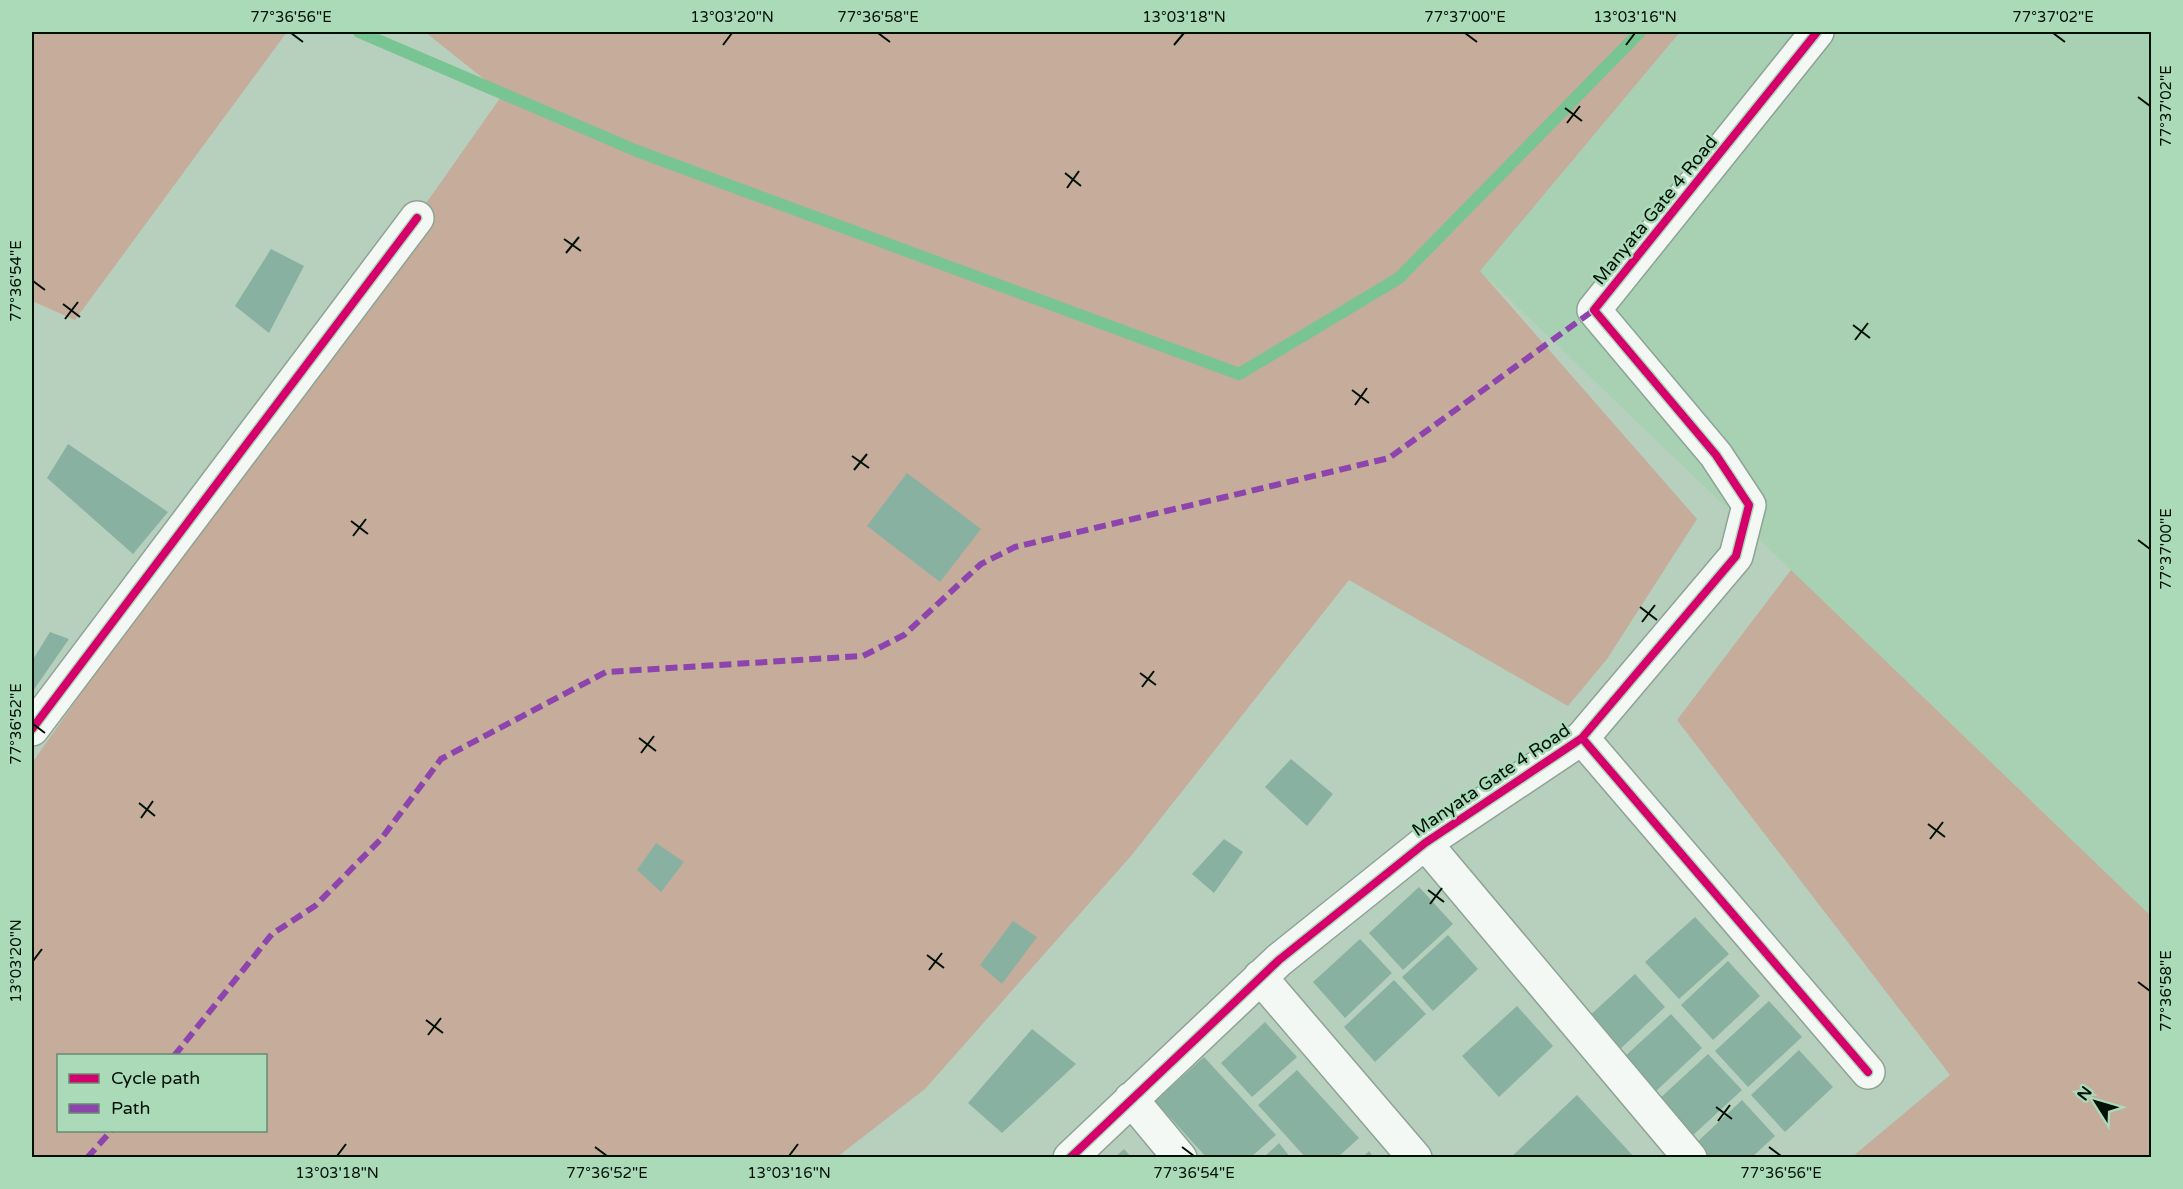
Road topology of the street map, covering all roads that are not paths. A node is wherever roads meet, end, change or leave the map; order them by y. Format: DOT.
graph roads {
  1 [pos="1818,32"];
  2 [pos="417,218"];
  3 [pos="32,729"];
  4 [pos="1582,738"];
  5 [pos="1425,843"];
  6 [pos="1260,977"];
  7 [pos="1868,1072"];
  8 [pos="1131,1099"];
  9 [pos="1070,1158"];
  10 [pos="1180,1158"];
  11 [pos="1415,1158"];
  12 [pos="1690,1158"];
  1 -- 4 [label="street, Manyata Gate 4 Road"];
  2 -- 3 [label="street"];
  4 -- 5 [label="street, Manyata Gate 4 Road"];
  4 -- 7 [label="street"];
  5 -- 6 [label="street, Manyata Gate 4 Road"];
  5 -- 12 [label="street"];
  6 -- 8 [label="street, Manyata Gate 4 Road"];
  6 -- 11 [label="street"];
  8 -- 9 [label="street, Manyata Gate 4 Road"];
  8 -- 10 [label="street"];
}
